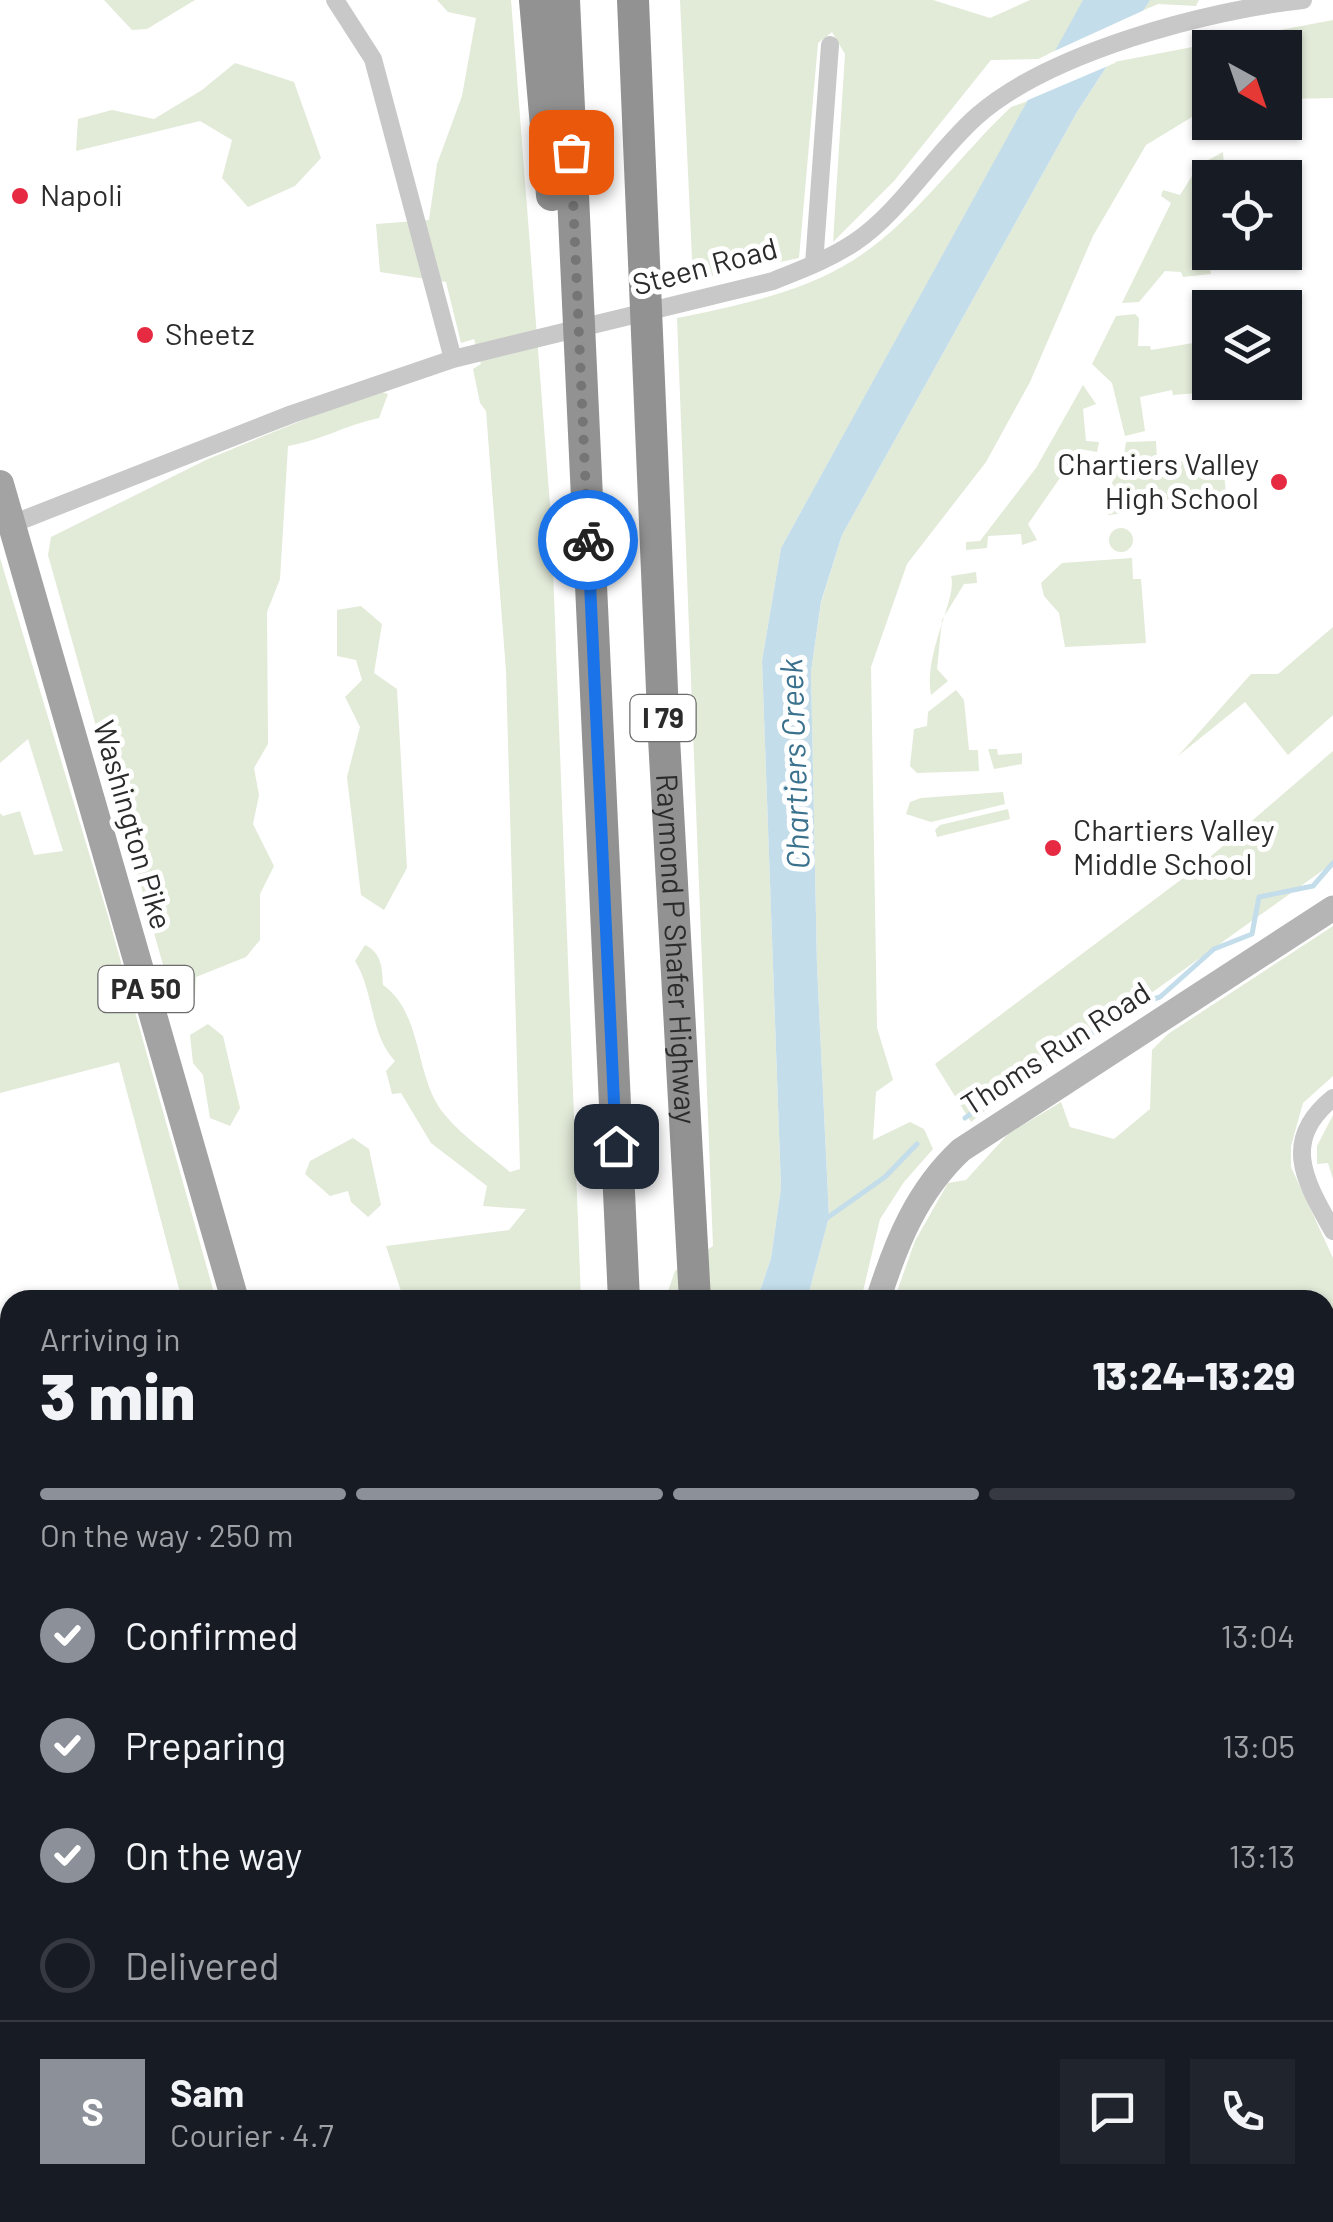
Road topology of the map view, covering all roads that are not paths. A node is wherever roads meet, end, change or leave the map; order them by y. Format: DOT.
graph roads {
  1 [pos="335,0"];
  2 [pos="535,0"];
  3 [pos="564,0"];
  4 [pos="633,0"];
  5 [pos="1303,0"];
  6 [pos="830,45"];
  7 [pos="814,264"];
  8 [pos="453,359"];
  9 [pos="0,484"];
  10 [pos="12,524"];
  11 [pos="598,762"];
  12 [pos="1333,908"];
  13 [pos="1333,1098"];
  14 [pos="1333,1231"];
  15 [pos="232,1290"];
  16 [pos="624,1290"];
  17 [pos="694,1290"];
  18 [pos="882,1290"];
  1 -- 8 [label="street"];
  2 -- 11 [label="highway"];
  3 -- 11 [label="highway, I 79"];
  4 -- 17 [label="highway, Raymond P Shafer Highway / I 79"];
  5 -- 7 [label="street, Steen Road"];
  6 -- 7 [label="street"];
  7 -- 8 [label="street, Steen Road"];
  8 -- 10 [label="street, Steen Road"];
  9 -- 10 [label="main road, Washington Pike / PA 50"];
  10 -- 15 [label="main road, Washington Pike / PA 50"];
  11 -- 16 [label="highway, I 79"];
  12 -- 18 [label="street, Thoms Run Road"];
  13 -- 14 [label="street"];
}
